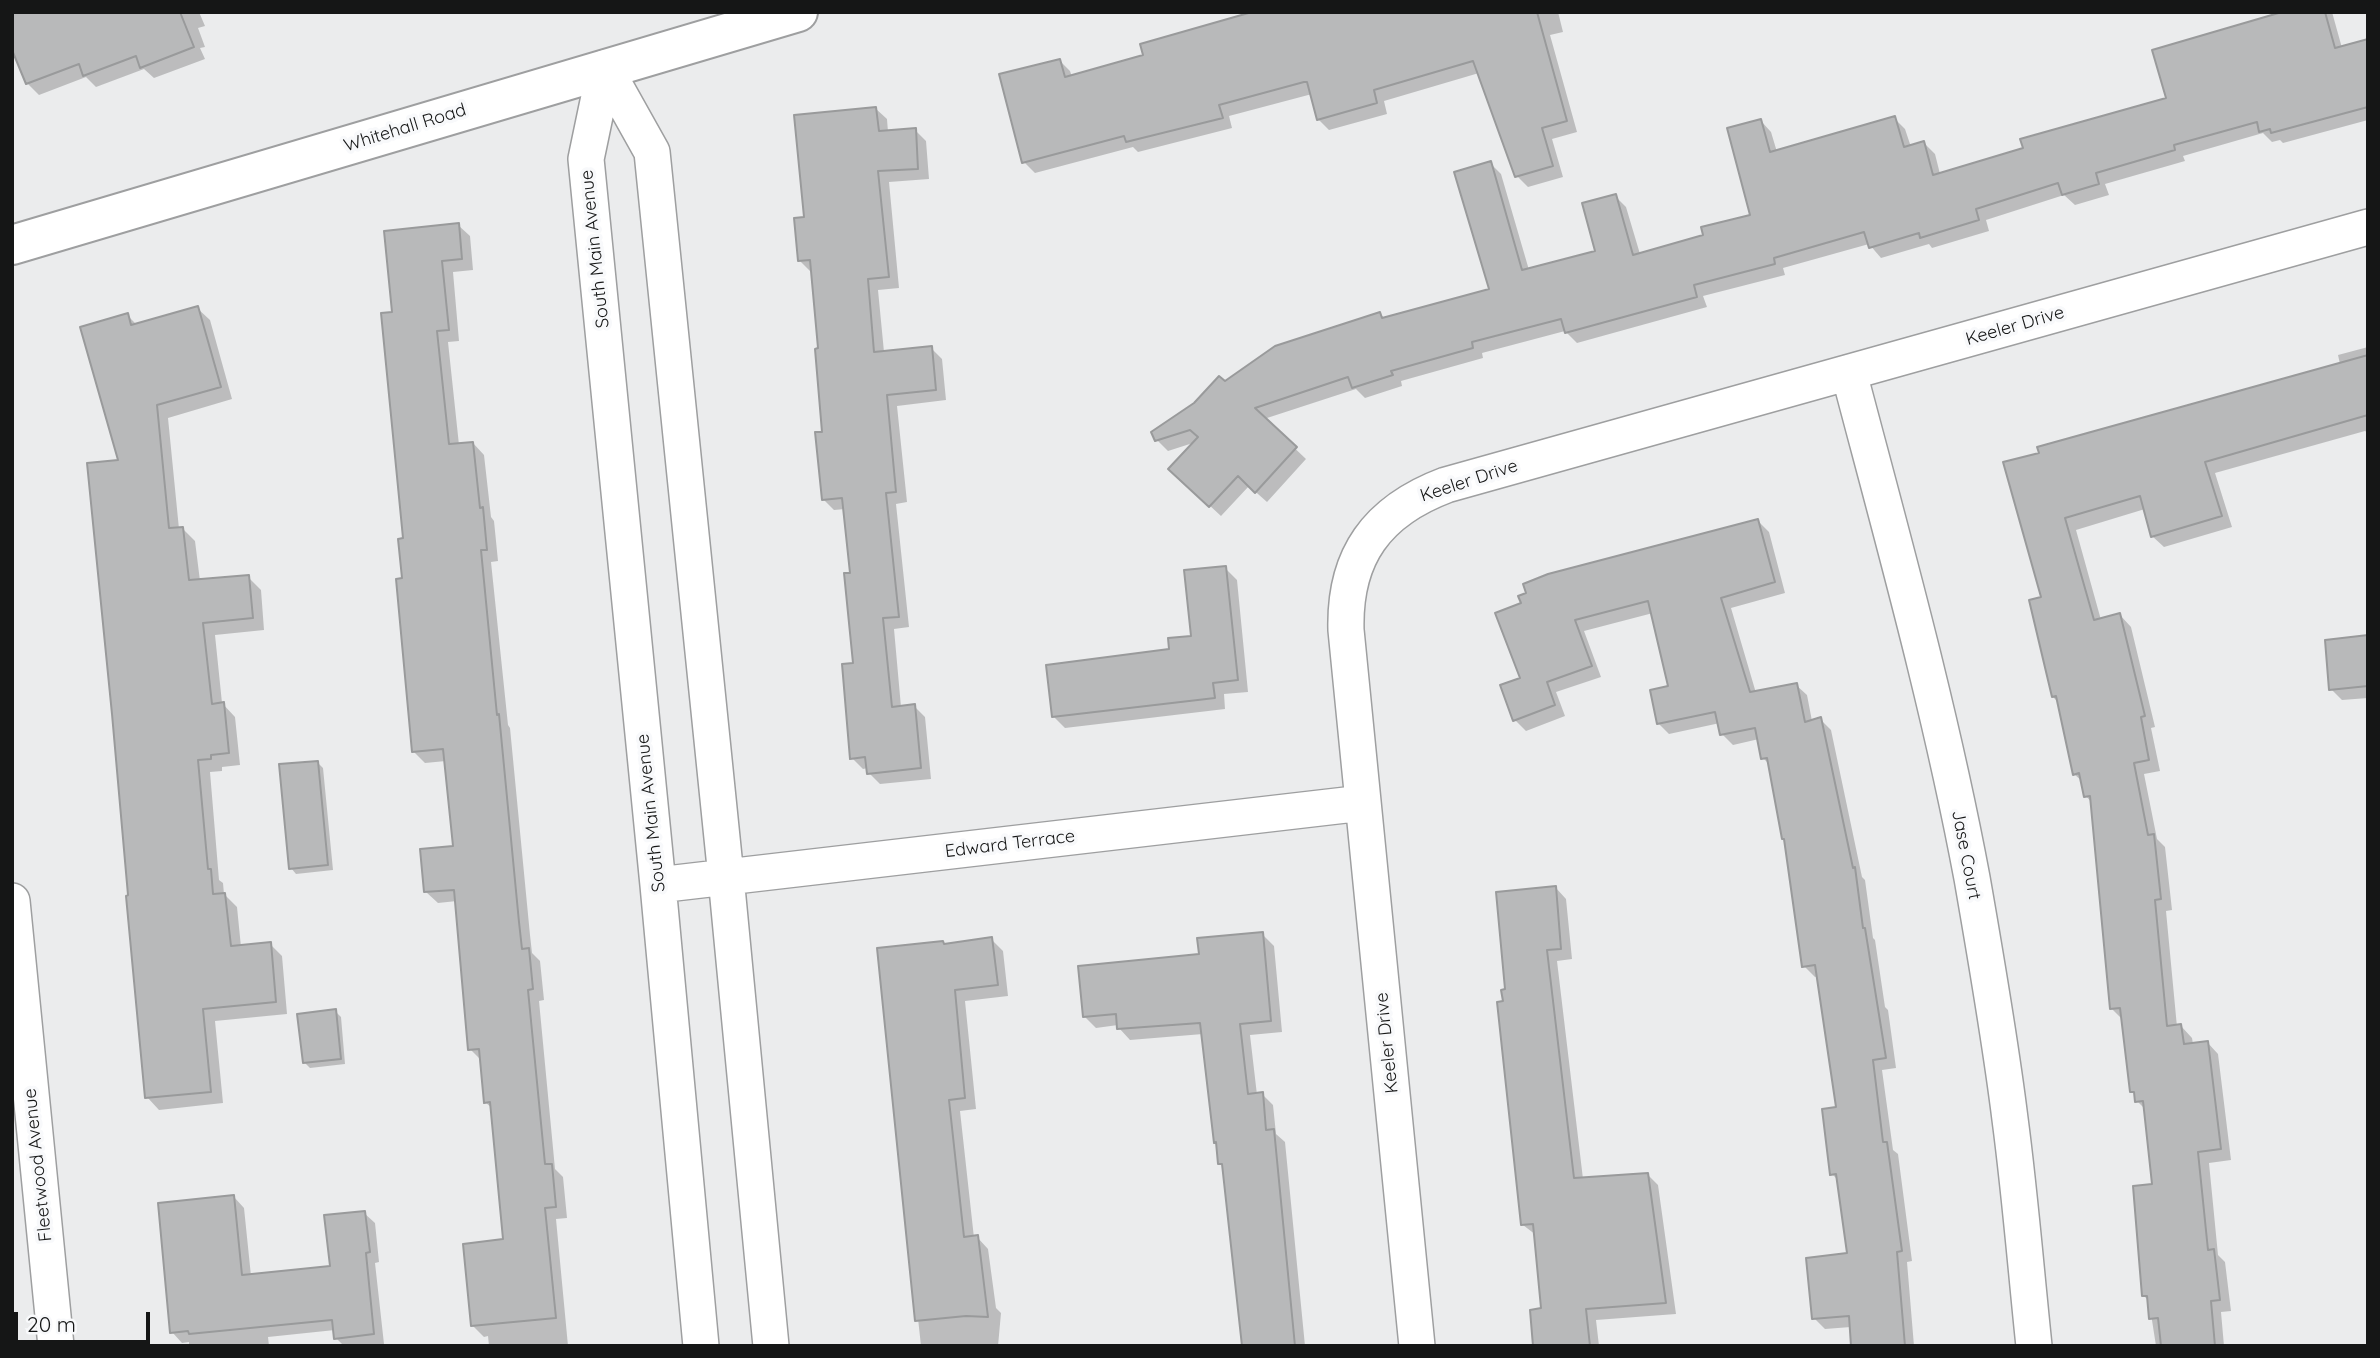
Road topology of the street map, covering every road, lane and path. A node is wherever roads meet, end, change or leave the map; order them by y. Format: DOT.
graph roads {
  1 [pos="798,12"];
  2 [pos="604,68"];
  3 [pos="2368,227"];
  4 [pos="12,246"];
  5 [pos="1849,373"];
  6 [pos="1363,803"];
  7 [pos="726,877"];
  8 [pos="658,885"];
  9 [pos="12,901"];
  10 [pos="56,1346"];
  11 [pos="701,1346"];
  12 [pos="771,1346"];
  13 [pos="1417,1346"];
  14 [pos="2034,1346"];
  1 -- 2 [label="street, Whitehall Road"];
  2 -- 4 [label="street, Whitehall Road"];
  2 -- 7 [label="street"];
  2 -- 8 [label="street, South Main Avenue"];
  3 -- 5 [label="street, Keeler Drive"];
  5 -- 6 [label="street, Keeler Drive"];
  5 -- 14 [label="street, Jase Court"];
  6 -- 7 [label="street, Edward Terrace"];
  6 -- 13 [label="street, Keeler Drive"];
  7 -- 8 [label="street, Edward Terrace"];
  7 -- 12 [label="street"];
  8 -- 11 [label="street, South Main Avenue"];
  9 -- 10 [label="street, Fleetwood Avenue"];
}
